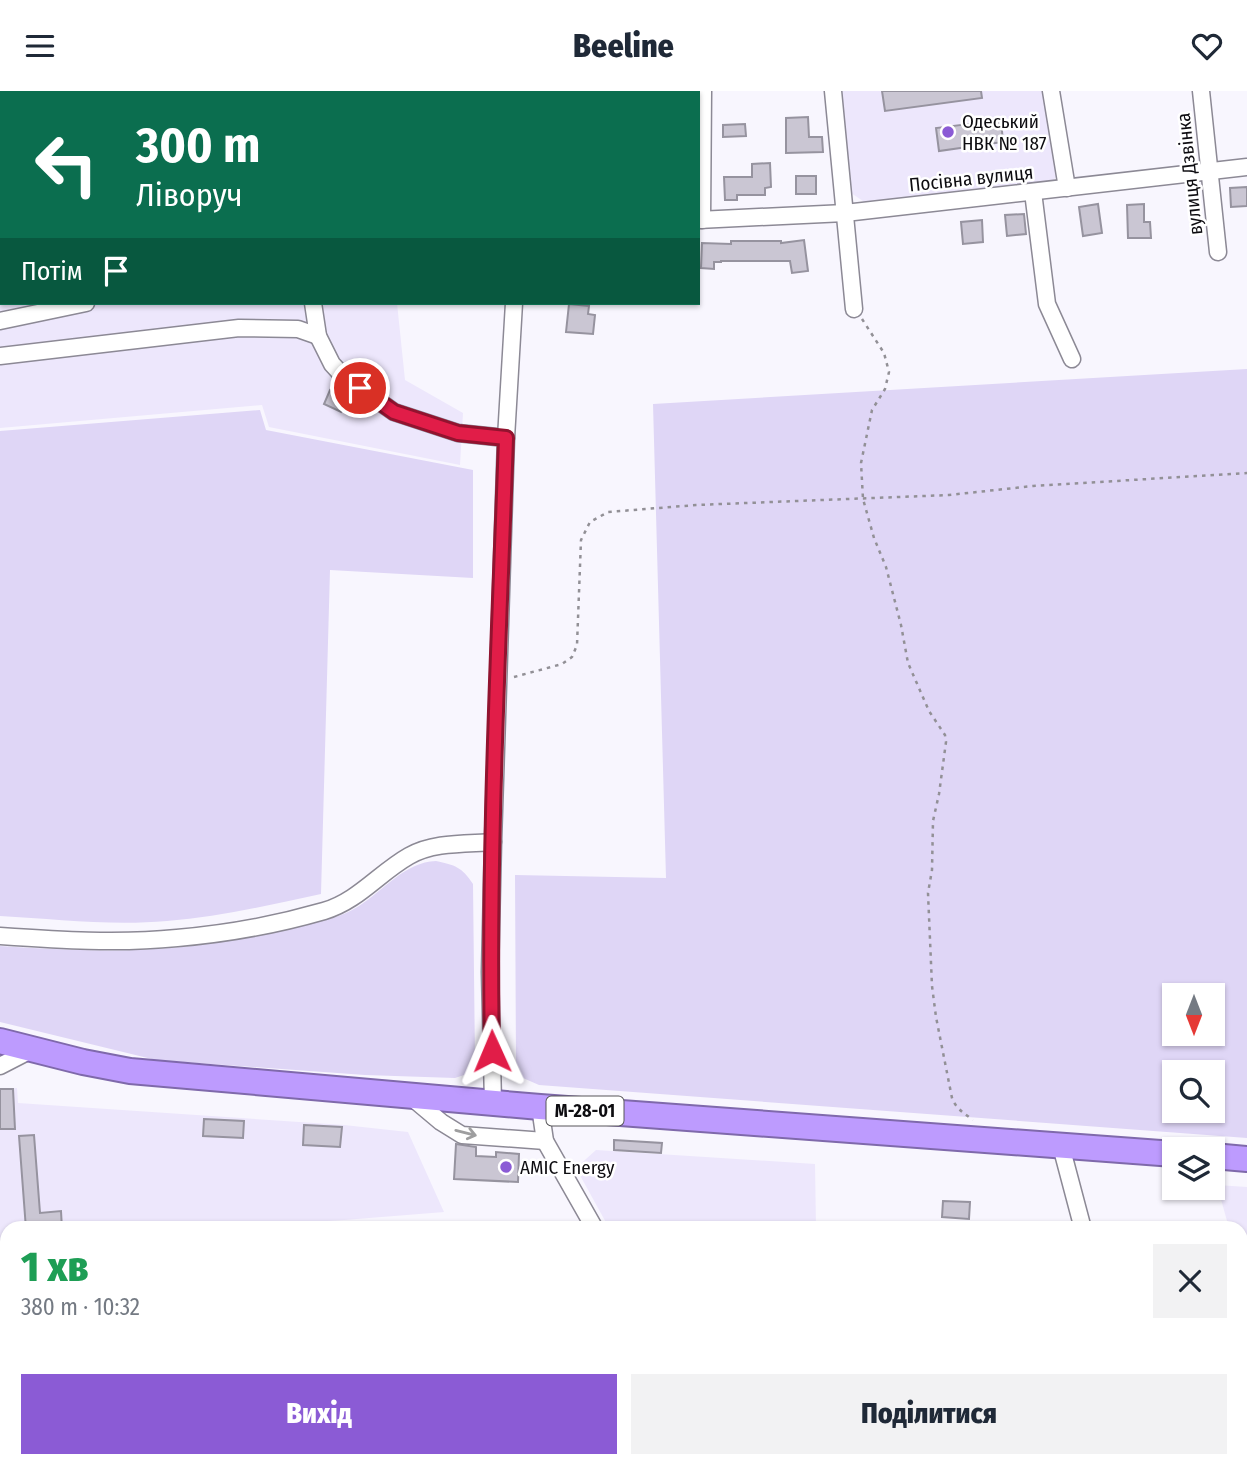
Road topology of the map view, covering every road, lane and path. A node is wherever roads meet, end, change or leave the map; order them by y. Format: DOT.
graph roads {
  1 [pos="703,91"];
  2 [pos="833,91"];
  3 [pos="1051,91"];
  4 [pos="1201,91"];
  5 [pos="1247,167"];
  6 [pos="1210,171"];
  7 [pos="1067,188"];
  8 [pos="1033,192"];
  9 [pos="845,213"];
  10 [pos="700,220"];
  11 [pos="1218,253"];
  12 [pos="76,305"];
  13 [pos="313,305"];
  14 [pos="514,305"];
  15 [pos="854,309"];
  16 [pos="0,321"];
  17 [pos="318,336"];
  18 [pos="0,356"];
  19 [pos="1072,359"];
  20 [pos="506,438"];
  21 [pos="1247,473"];
  22 [pos="863,499"];
  23 [pos="498,681"];
  24 [pos="493,842"];
  25 [pos="0,936"];
  26 [pos="0,1041"];
  27 [pos="33,1049"];
  28 [pos="0,1066"];
  29 [pos="410,1096"];
  30 [pos="493,1103"];
  31 [pos="540,1107"];
  32 [pos="981,1139"];
  33 [pos="545,1141"];
  34 [pos="1061,1146"];
  35 [pos="1162,1153"];
  36 [pos="1225,1157"];
  37 [pos="1247,1159"];
  38 [pos="590,1221"];
  39 [pos="1081,1221"];
  1 -- 10 [label="street"];
  2 -- 9 [label="street"];
  3 -- 7 [label="street"];
  4 -- 6 [label="street, вулиця Дзвінка"];
  5 -- 6 [label="street, Посівна вулиця"];
  6 -- 7 [label="street, Посівна вулиця"];
  6 -- 11 [label="street, вулиця Дзвінка"];
  7 -- 8 [label="street, Посівна вулиця"];
  8 -- 9 [label="street, Посівна вулиця"];
  8 -- 19 [label="street"];
  9 -- 10 [label="street, Посівна вулиця"];
  9 -- 15 [label="street"];
  12 -- 16 [label="street"];
  13 -- 17 [label="street"];
  14 -- 20 [label="street"];
  15 -- 22 [label="path"];
  17 -- 18 [label="street"];
  17 -- 20 [label="street"];
  20 -- 23 [label="street"];
  21 -- 22 [label="path"];
  22 -- 23 [label="path"];
  22 -- 32 [label="path"];
  23 -- 24 [label="street"];
  24 -- 25 [label="street"];
  24 -- 30 [label="street"];
  26 -- 27 [label="highway, М-28-01"];
  27 -- 28 [label="street"];
  27 -- 29 [label="highway, М-28-01"];
  29 -- 30 [label="highway, М-28-01"];
  29 -- 33 [label="street, one-way"];
  30 -- 31 [label="highway, М-28-01"];
  31 -- 32 [label="highway, М-28-01"];
  31 -- 33 [label="street"];
  32 -- 34 [label="highway, М-28-01"];
  33 -- 38 [label="street"];
  34 -- 35 [label="highway, М-28-01"];
  34 -- 39 [label="street"];
  36 -- 37 [label="highway"];
}
